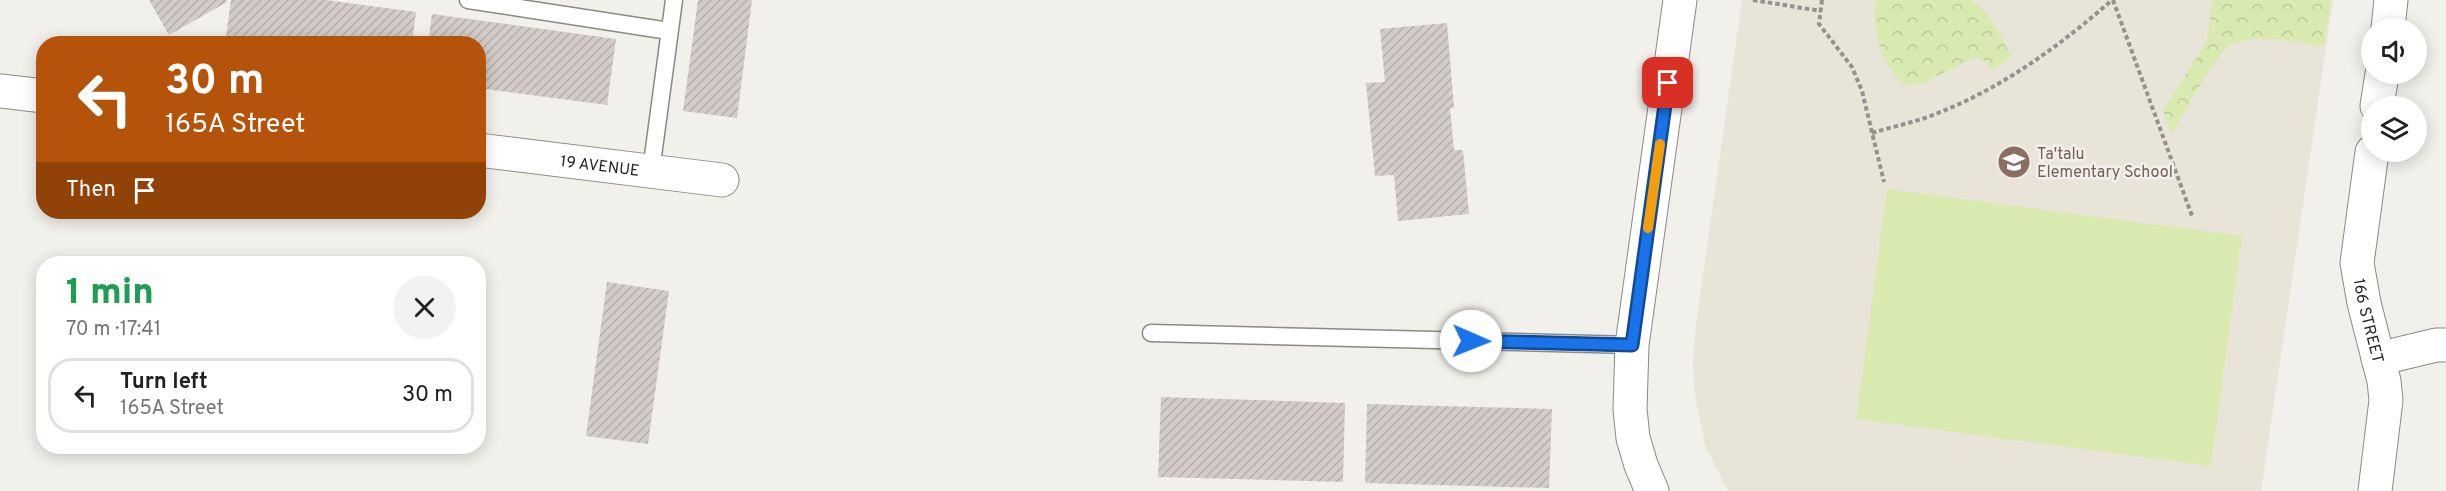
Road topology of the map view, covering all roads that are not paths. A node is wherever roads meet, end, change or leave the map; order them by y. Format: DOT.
graph roads {
  1 [pos="468,0"];
  2 [pos="674,0"];
  3 [pos="1680,0"];
  4 [pos="2391,0"];
  5 [pos="2389,18"];
  6 [pos="669,32"];
  7 [pos="0,91"];
  8 [pos="36,95"];
  9 [pos="486,151"];
  10 [pos="2371,162"];
  11 [pos="651,171"];
  12 [pos="722,180"];
  13 [pos="1151,333"];
  14 [pos="1632,345"];
  15 [pos="2446,345"];
  16 [pos="2378,359"];
  17 [pos="1652,491"];
  18 [pos="2375,491"];
  1 -- 6 [label="lane"];
  2 -- 6 [label="lane"];
  3 -- 14 [label="street"];
  4 -- 5 [label="street"];
  6 -- 11 [label="lane"];
  7 -- 8 [label="street"];
  9 -- 11 [label="street, 19 AVENUE"];
  10 -- 16 [label="street, 166 STREET"];
  11 -- 12 [label="street, 19 AVENUE"];
  13 -- 14 [label="lane"];
  14 -- 17 [label="street"];
  15 -- 16 [label="street"];
  16 -- 18 [label="street, 166 STREET"];
}
